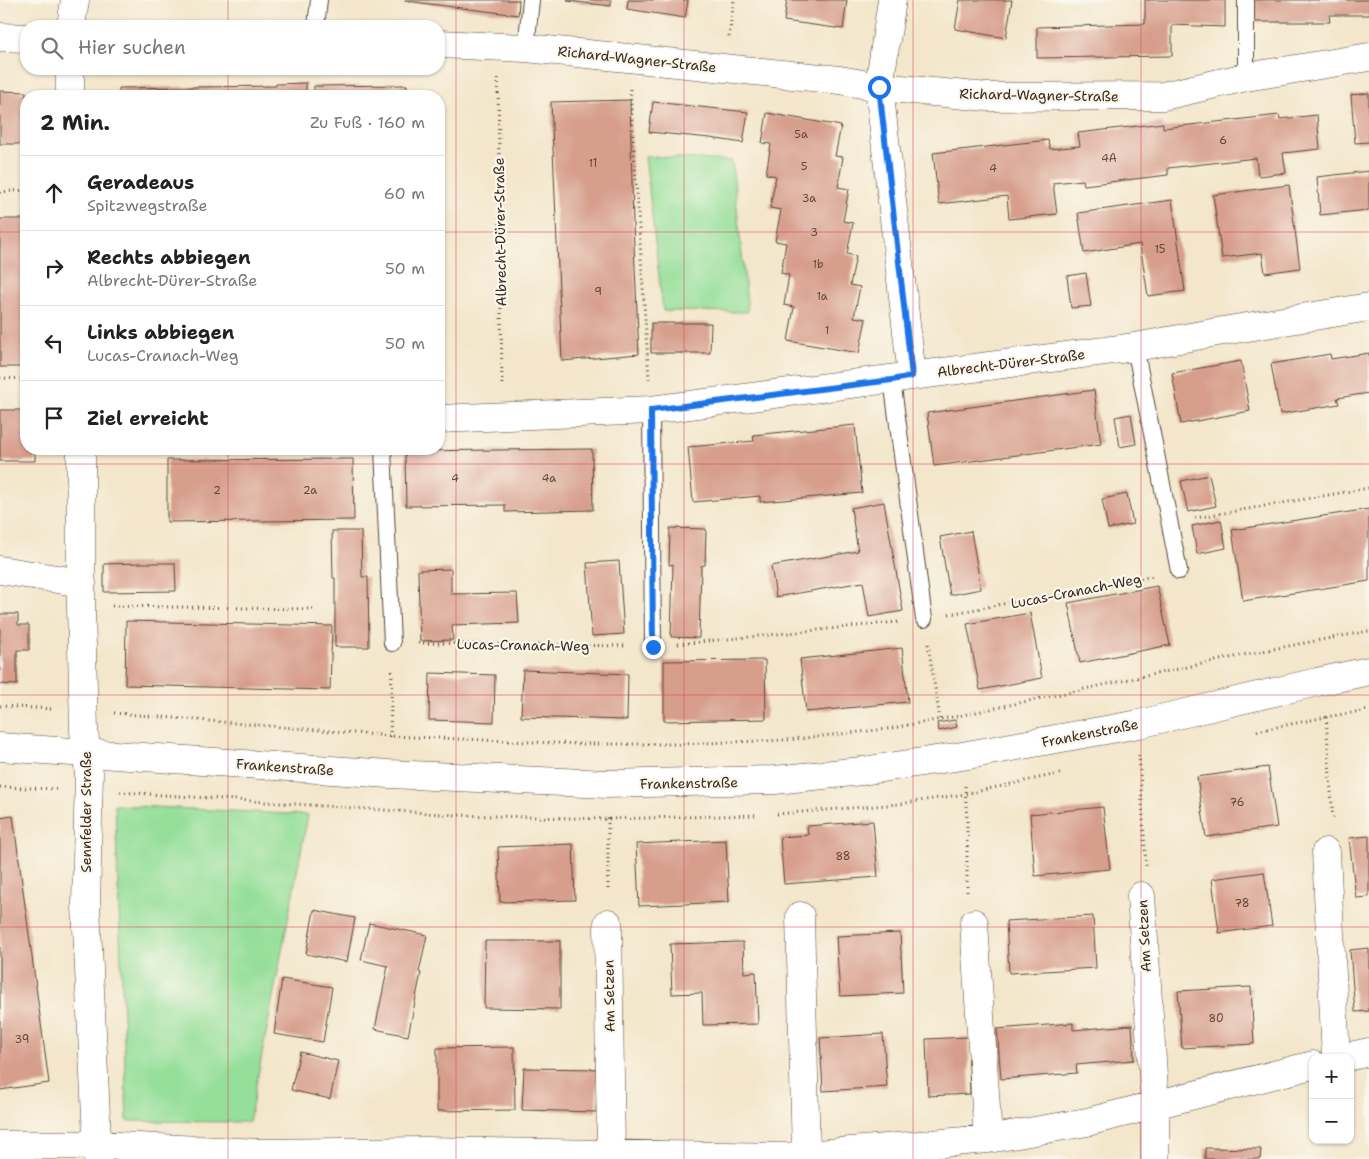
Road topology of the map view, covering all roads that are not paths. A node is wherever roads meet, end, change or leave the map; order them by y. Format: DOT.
graph roads {
  1 [pos="75,0"];
  2 [pos="319,0"];
  3 [pos="531,0"];
  4 [pos="892,0"];
  5 [pos="1246,0"];
  6 [pos="72,20"];
  7 [pos="317,20"];
  8 [pos="0,36"];
  9 [pos="20,38"];
  10 [pos="445,44"];
  11 [pos="526,48"];
  12 [pos="1369,57"];
  13 [pos="70,75"];
  14 [pos="1246,78"];
  15 [pos="879,87"];
  16 [pos="70,90"];
  17 [pos="1369,307"];
  18 [pos="1135,347"];
  19 [pos="902,378"];
  20 [pos="651,410"];
  21 [pos="445,419"];
  22 [pos="81,455"];
  23 [pos="383,455"];
  24 [pos="0,570"];
  25 [pos="1179,571"];
  26 [pos="81,594"];
  27 [pos="924,619"];
  28 [pos="392,643"];
  29 [pos="653,647"];
  30 [pos="1369,672"];
  31 [pos="0,747"];
  32 [pos="87,753"];
  33 [pos="1326,852"];
  34 [pos="1141,896"];
  35 [pos="800,916"];
  36 [pos="608,923"];
  37 [pos="974,923"];
  38 [pos="1369,1052"];
  39 [pos="1336,1054"];
  40 [pos="1354,1055"];
  41 [pos="1309,1066"];
  42 [pos="1155,1105"];
  43 [pos="988,1139"];
  44 [pos="0,1145"];
  45 [pos="98,1152"];
  46 [pos="611,1154"];
  47 [pos="806,1155"];
  48 [pos="1155,1159"];
  1 -- 6 [label="street"];
  2 -- 7 [label="lane"];
  3 -- 11 [label="lane"];
  4 -- 15 [label="street"];
  5 -- 14 [label="lane"];
  8 -- 9 [label="street"];
  10 -- 11 [label="street, Richard-Wagner-Straße"];
  11 -- 15 [label="street, Richard-Wagner-Straße"];
  12 -- 14 [label="street, Richard-Wagner-Straße"];
  13 -- 16 [label="street"];
  14 -- 15 [label="street, Richard-Wagner-Straße"];
  15 -- 19 [label="street"];
  17 -- 18 [label="street, Albrecht-Dürer-Straße"];
  18 -- 19 [label="street, Albrecht-Dürer-Straße"];
  18 -- 25 [label="lane"];
  19 -- 20 [label="street, Albrecht-Dürer-Straße"];
  19 -- 27 [label="lane"];
  20 -- 21 [label="street, Albrecht-Dürer-Straße"];
  20 -- 29 [label="lane"];
  22 -- 26 [label="street, Sennfelder Straße"];
  23 -- 28 [label="lane"];
  24 -- 26 [label="street"];
  26 -- 32 [label="street, Sennfelder Straße"];
  30 -- 32 [label="street, Frankenstraße"];
  31 -- 32 [label="street, Frankenstraße"];
  32 -- 45 [label="street, Sennfelder Straße"];
  33 -- 39 [label="street"];
  34 -- 42 [label="street, Am Setzen"];
  35 -- 47 [label="street"];
  36 -- 46 [label="street, Am Setzen"];
  37 -- 43 [label="street"];
  38 -- 40 [label="street"];
  41 -- 42 [label="street"];
  42 -- 43 [label="street"];
  42 -- 48 [label="street, Am Setzen"];
  43 -- 47 [label="street"];
  44 -- 45 [label="street"];
  45 -- 46 [label="street"];
  46 -- 47 [label="street"];
}
